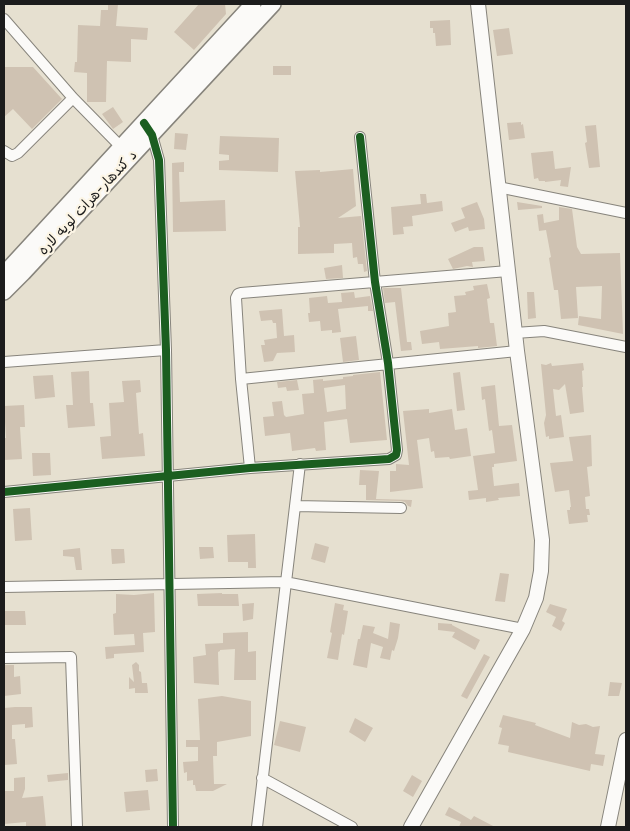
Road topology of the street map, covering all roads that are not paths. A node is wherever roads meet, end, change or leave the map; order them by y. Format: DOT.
graph roads {
  1 [pos="253,4"];
  2 [pos="273,4"];
  3 [pos="478,4"];
  4 [pos="4,19"];
  5 [pos="73,98"];
  6 [pos="148,129"];
  7 [pos="360,137"];
  8 [pos="4,151"];
  9 [pos="126,152"];
  10 [pos="498,187"];
  11 [pos="626,213"];
  12 [pos="508,271"];
  13 [pos="4,274"];
  14 [pos="375,282"];
  15 [pos="4,292"];
  16 [pos="515,333"];
  17 [pos="626,347"];
  18 [pos="166,350"];
  19 [pos="517,351"];
  20 [pos="4,362"];
  21 [pos="388,363"];
  22 [pos="241,379"];
  23 [pos="300,464"];
  24 [pos="250,468"];
  25 [pos="168,476"];
  26 [pos="4,492"];
  27 [pos="295,506"];
  28 [pos="400,508"];
  29 [pos="285,582"];
  30 [pos="170,583"];
  31 [pos="4,587"];
  32 [pos="523,629"];
  33 [pos="4,658"];
  34 [pos="626,740"];
  35 [pos="262,778"];
  36 [pos="77,827"];
  37 [pos="173,827"];
  38 [pos="257,827"];
  39 [pos="352,827"];
  40 [pos="411,827"];
  41 [pos="608,827"];
  1 -- 6 [label="highway, د کندهار-هرات لويه لاره"];
  2 -- 6 [label="highway, د کندهار-هرات لويه لاره"];
  3 -- 10 [label="main road"];
  4 -- 5 [label="street"];
  5 -- 8 [label="street"];
  5 -- 9 [label="street"];
  6 -- 9 [label="highway, د کندهار-هرات لويه لاره"];
  6 -- 18 [label="street"];
  7 -- 14 [label="street"];
  9 -- 13 [label="highway, د کندهار-هرات لويه لاره"];
  9 -- 15 [label="highway, د کندهار-هرات لويه لاره"];
  10 -- 11 [label="street"];
  10 -- 12 [label="main road"];
  12 -- 14 [label="street"];
  12 -- 16 [label="main road"];
  14 -- 21 [label="street"];
  14 -- 22 [label="street"];
  16 -- 17 [label="street"];
  16 -- 19 [label="main road"];
  18 -- 20 [label="street"];
  18 -- 25 [label="street"];
  19 -- 21 [label="street"];
  19 -- 32 [label="main road"];
  21 -- 22 [label="street"];
  21 -- 23 [label="street"];
  22 -- 24 [label="street"];
  23 -- 24 [label="street"];
  23 -- 27 [label="street"];
  24 -- 25 [label="street"];
  25 -- 26 [label="street"];
  25 -- 30 [label="street"];
  27 -- 28 [label="street"];
  27 -- 29 [label="street"];
  29 -- 30 [label="street"];
  29 -- 32 [label="street"];
  29 -- 35 [label="street"];
  30 -- 31 [label="street"];
  30 -- 37 [label="street"];
  32 -- 40 [label="main road"];
  33 -- 36 [label="street"];
  34 -- 41 [label="main road"];
  35 -- 38 [label="street"];
  35 -- 39 [label="street"];
}
